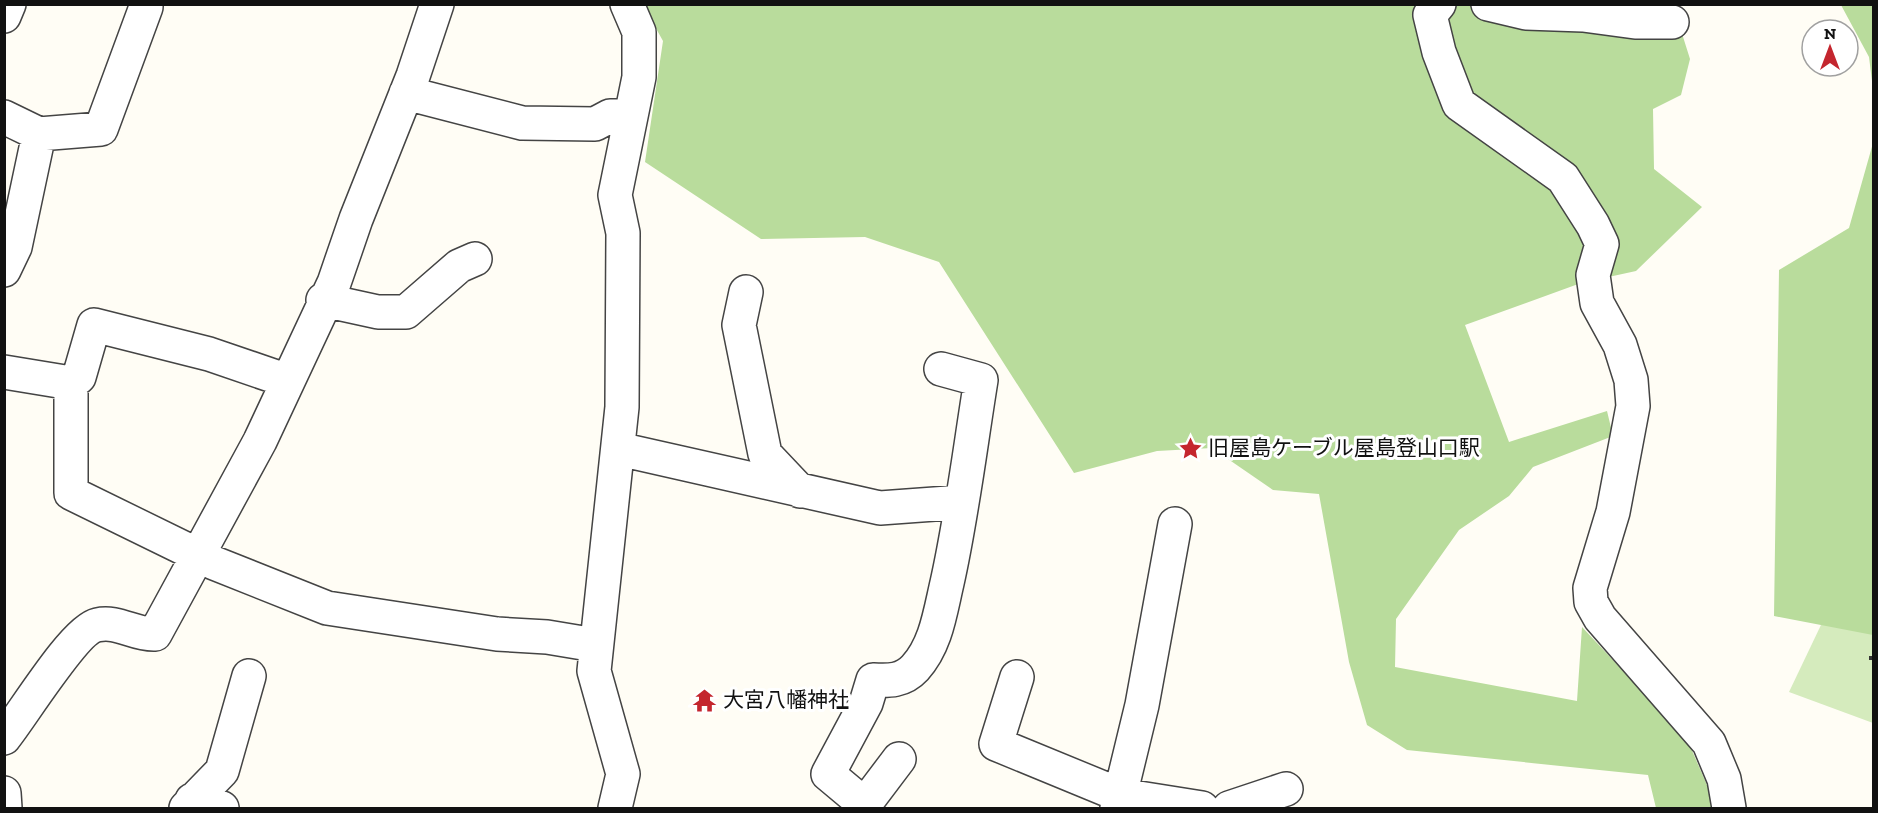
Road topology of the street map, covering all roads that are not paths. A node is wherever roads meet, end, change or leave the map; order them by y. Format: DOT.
graph roads {
  1 [pos="9,4"];
  2 [pos="437,4"];
  3 [pos="627,4"];
  4 [pos="1439,4"];
  5 [pos="1488,4"];
  6 [pos="146,7"];
  7 [pos="4,16"];
  8 [pos="1672,22"];
  9 [pos="406,93"];
  10 [pos="4,117"];
  11 [pos="630,117"];
  12 [pos="39,134"];
  13 [pos="475,259"];
  14 [pos="4,270"];
  15 [pos="746,292"];
  16 [pos="323,300"];
  17 [pos="940,369"];
  18 [pos="4,372"];
  19 [pos="288,381"];
  20 [pos="71,383"];
  21 [pos="619,449"];
  22 [pos="800,491"];
  23 [pos="962,502"];
  24 [pos="1174,524"];
  25 [pos="197,555"];
  26 [pos="595,645"];
  27 [pos="249,676"];
  28 [pos="1017,677"];
  29 [pos="4,738"];
  30 [pos="899,759"];
  31 [pos="4,793"];
  32 [pos="1275,797"];
  33 [pos="1119,802"];
  34 [pos="200,806"];
  35 [pos="864,807"];
  36 [pos="5,808"];
  37 [pos="615,808"];
  38 [pos="1202,808"];
  39 [pos="1229,808"];
  40 [pos="1729,808"];
  1 -- 7 [label="street"];
  2 -- 9 [label="street"];
  3 -- 11 [label="street"];
  4 -- 40 [label="street"];
  5 -- 8 [label="street"];
  6 -- 12 [label="street"];
  9 -- 11 [label="street"];
  9 -- 16 [label="street"];
  10 -- 12 [label="street"];
  11 -- 21 [label="street"];
  12 -- 14 [label="street"];
  13 -- 16 [label="street"];
  15 -- 22 [label="street"];
  16 -- 19 [label="street"];
  17 -- 23 [label="street"];
  18 -- 20 [label="street"];
  19 -- 20 [label="street"];
  19 -- 25 [label="street"];
  20 -- 25 [label="street"];
  21 -- 22 [label="street"];
  21 -- 26 [label="street"];
  22 -- 23 [label="street"];
  23 -- 35 [label="street"];
  24 -- 33 [label="street"];
  25 -- 26 [label="street"];
  25 -- 29 [label="street"];
  26 -- 37 [label="street"];
  27 -- 34 [label="street"];
  28 -- 33 [label="street"];
  30 -- 35 [label="street"];
  31 -- 36 [label="street"];
  32 -- 39 [label="street"];
  33 -- 38 [label="street"];
}
